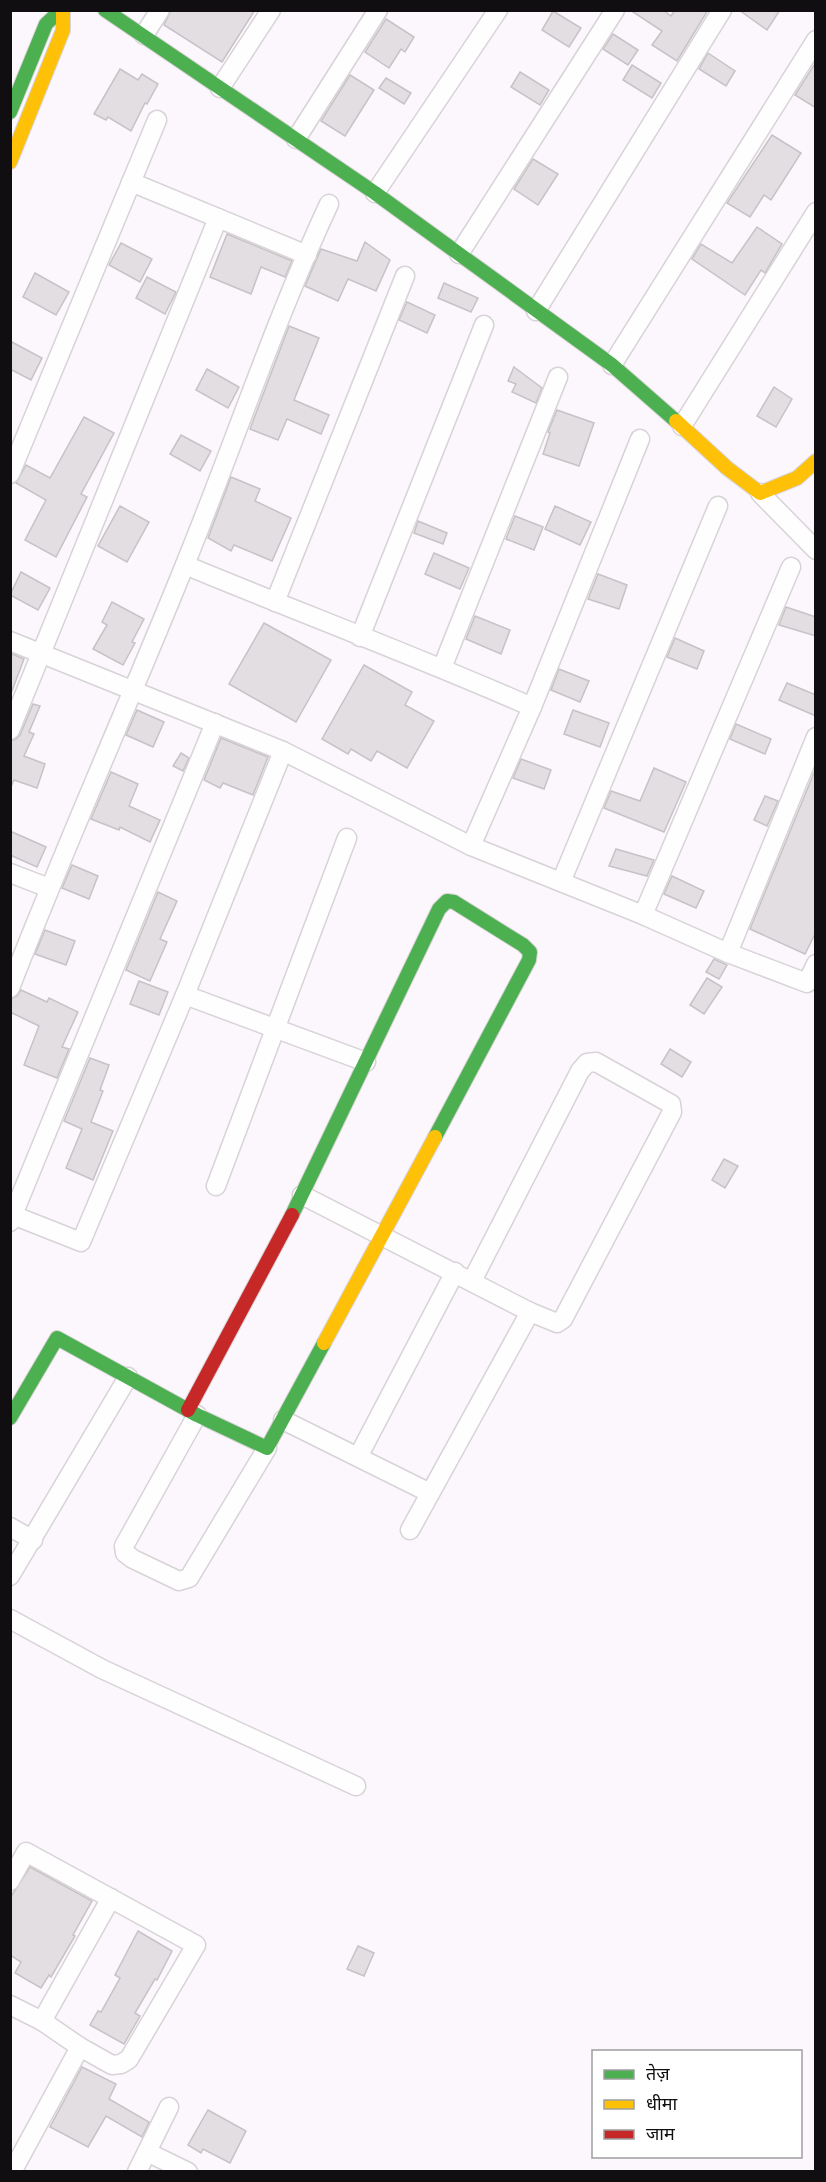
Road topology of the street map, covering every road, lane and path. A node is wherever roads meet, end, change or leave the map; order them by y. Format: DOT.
graph roads {
  1 [pos="62,10"];
  2 [pos="105,10"];
  3 [pos="160,10"];
  4 [pos="271,10"];
  5 [pos="378,10"];
  6 [pos="498,10"];
  7 [pos="615,10"];
  8 [pos="722,10"];
  9 [pos="144,35"];
  10 [pos="816,40"];
  11 [pos="220,88"];
  12 [pos="10,112"];
  13 [pos="157,120"];
  14 [pos="296,139"];
  15 [pos="10,162"];
  16 [pos="131,182"];
  17 [pos="375,193"];
  18 [pos="329,204"];
  19 [pos="816,212"];
  20 [pos="218,218"];
  21 [pos="459,254"];
  22 [pos="307,255"];
  23 [pos="405,276"];
  24 [pos="536,311"];
  25 [pos="484,325"];
  26 [pos="612,365"];
  27 [pos="558,377"];
  28 [pos="682,426"];
  29 [pos="640,439"];
  30 [pos="816,461"];
  31 [pos="10,474"];
  32 [pos="760,493"];
  33 [pos="718,506"];
  34 [pos="816,550"];
  35 [pos="185,565"];
  36 [pos="791,567"];
  37 [pos="275,602"];
  38 [pos="360,637"];
  39 [pos="10,641"];
  40 [pos="43,653"];
  41 [pos="442,668"];
  42 [pos="134,690"];
  43 [pos="532,707"];
  44 [pos="215,723"];
  45 [pos="10,730"];
  46 [pos="816,737"];
  47 [pos="283,751"];
  48 [pos="347,838"];
  49 [pos="471,846"];
  50 [pos="10,873"];
  51 [pos="561,882"];
  52 [pos="49,888"];
  53 [pos="643,915"];
  54 [pos="728,953"];
  55 [pos="816,963"];
  56 [pos="10,987"];
  57 [pos="185,995"];
  58 [pos="276,1028"];
  59 [pos="366,1062"];
  60 [pos="216,1186"];
  61 [pos="302,1195"];
  62 [pos="11,1217"];
  63 [pos="382,1236"];
  64 [pos="455,1272"];
  65 [pos="472,1281"];
  66 [pos="530,1312"];
  67 [pos="128,1377"];
  68 [pos="192,1413"];
  69 [pos="10,1418"];
  70 [pos="284,1420"];
  71 [pos="267,1448"];
  72 [pos="358,1457"];
  73 [pos="430,1493"];
  74 [pos="10,1527"];
  75 [pos="410,1530"];
  76 [pos="33,1540"];
  77 [pos="10,1576"];
  78 [pos="10,1619"];
  79 [pos="356,1786"];
  80 [pos="10,1881"];
  81 [pos="111,1898"];
  82 [pos="10,2005"];
  83 [pos="42,2021"];
  84 [pos="80,2047"];
  85 [pos="169,2107"];
  86 [pos="147,2152"];
  87 [pos="182,2170"];
  88 [pos="12,2172"];
  89 [pos="137,2172"];
  1 -- 12 [label="street"];
  1 -- 15 [label="street"];
  2 -- 9 [label="street"];
  3 -- 9 [label="street"];
  4 -- 11 [label="street"];
  5 -- 14 [label="street"];
  6 -- 17 [label="street"];
  7 -- 21 [label="street"];
  8 -- 24 [label="street"];
  9 -- 11 [label="street"];
  10 -- 26 [label="street"];
  11 -- 14 [label="street"];
  13 -- 16 [label="street"];
  14 -- 17 [label="street"];
  16 -- 20 [label="street"];
  16 -- 31 [label="street"];
  17 -- 21 [label="street"];
  18 -- 22 [label="street"];
  19 -- 28 [label="street"];
  20 -- 22 [label="street"];
  20 -- 40 [label="street"];
  21 -- 24 [label="street"];
  22 -- 35 [label="street"];
  23 -- 37 [label="street"];
  24 -- 26 [label="street"];
  25 -- 38 [label="street"];
  26 -- 28 [label="street"];
  27 -- 41 [label="street"];
  28 -- 32 [label="street"];
  29 -- 43 [label="street"];
  30 -- 32 [label="street"];
  32 -- 34 [label="street"];
  33 -- 51 [label="street"];
  35 -- 37 [label="street"];
  35 -- 42 [label="street"];
  36 -- 53 [label="street"];
  37 -- 38 [label="street"];
  38 -- 41 [label="street"];
  39 -- 40 [label="street"];
  40 -- 42 [label="street"];
  40 -- 45 [label="street"];
  41 -- 43 [label="street"];
  42 -- 44 [label="street"];
  42 -- 52 [label="street"];
  43 -- 49 [label="street"];
  44 -- 47 [label="street"];
  44 -- 62 [label="street"];
  46 -- 54 [label="street"];
  47 -- 49 [label="street"];
  47 -- 57 [label="street"];
  48 -- 58 [label="street"];
  49 -- 51 [label="street"];
  50 -- 52 [label="street"];
  51 -- 53 [label="street"];
  52 -- 56 [label="street"];
  53 -- 54 [label="street"];
  54 -- 55 [label="street"];
  57 -- 58 [label="street"];
  57 -- 62 [label="street"];
  58 -- 59 [label="street"];
  58 -- 60 [label="street"];
  59 -- 61 [label="street"];
  59 -- 63 [label="street"];
  61 -- 63 [label="street"];
  61 -- 68 [label="street"];
  63 -- 64 [label="street"];
  63 -- 70 [label="street"];
  64 -- 65 [label="street"];
  64 -- 72 [label="street"];
  65 -- 66 [label="street"];
  65 -- 66 [label="street"];
  66 -- 73 [label="street"];
  67 -- 68 [label="street"];
  67 -- 69 [label="street"];
  67 -- 76 [label="street"];
  68 -- 71 [label="street"];
  68 -- 71 [label="street"];
  70 -- 71 [label="street"];
  70 -- 72 [label="street"];
  72 -- 73 [label="street"];
  73 -- 75 [label="street"];
  74 -- 76 [label="street"];
  76 -- 77 [label="street"];
  78 -- 79 [label="street"];
  80 -- 81 [label="street"];
  81 -- 83 [label="street"];
  81 -- 84 [label="street"];
  82 -- 83 [label="street"];
  83 -- 84 [label="street"];
  84 -- 88 [label="street"];
  85 -- 86 [label="street"];
  86 -- 87 [label="street"];
  86 -- 89 [label="street"];
}
